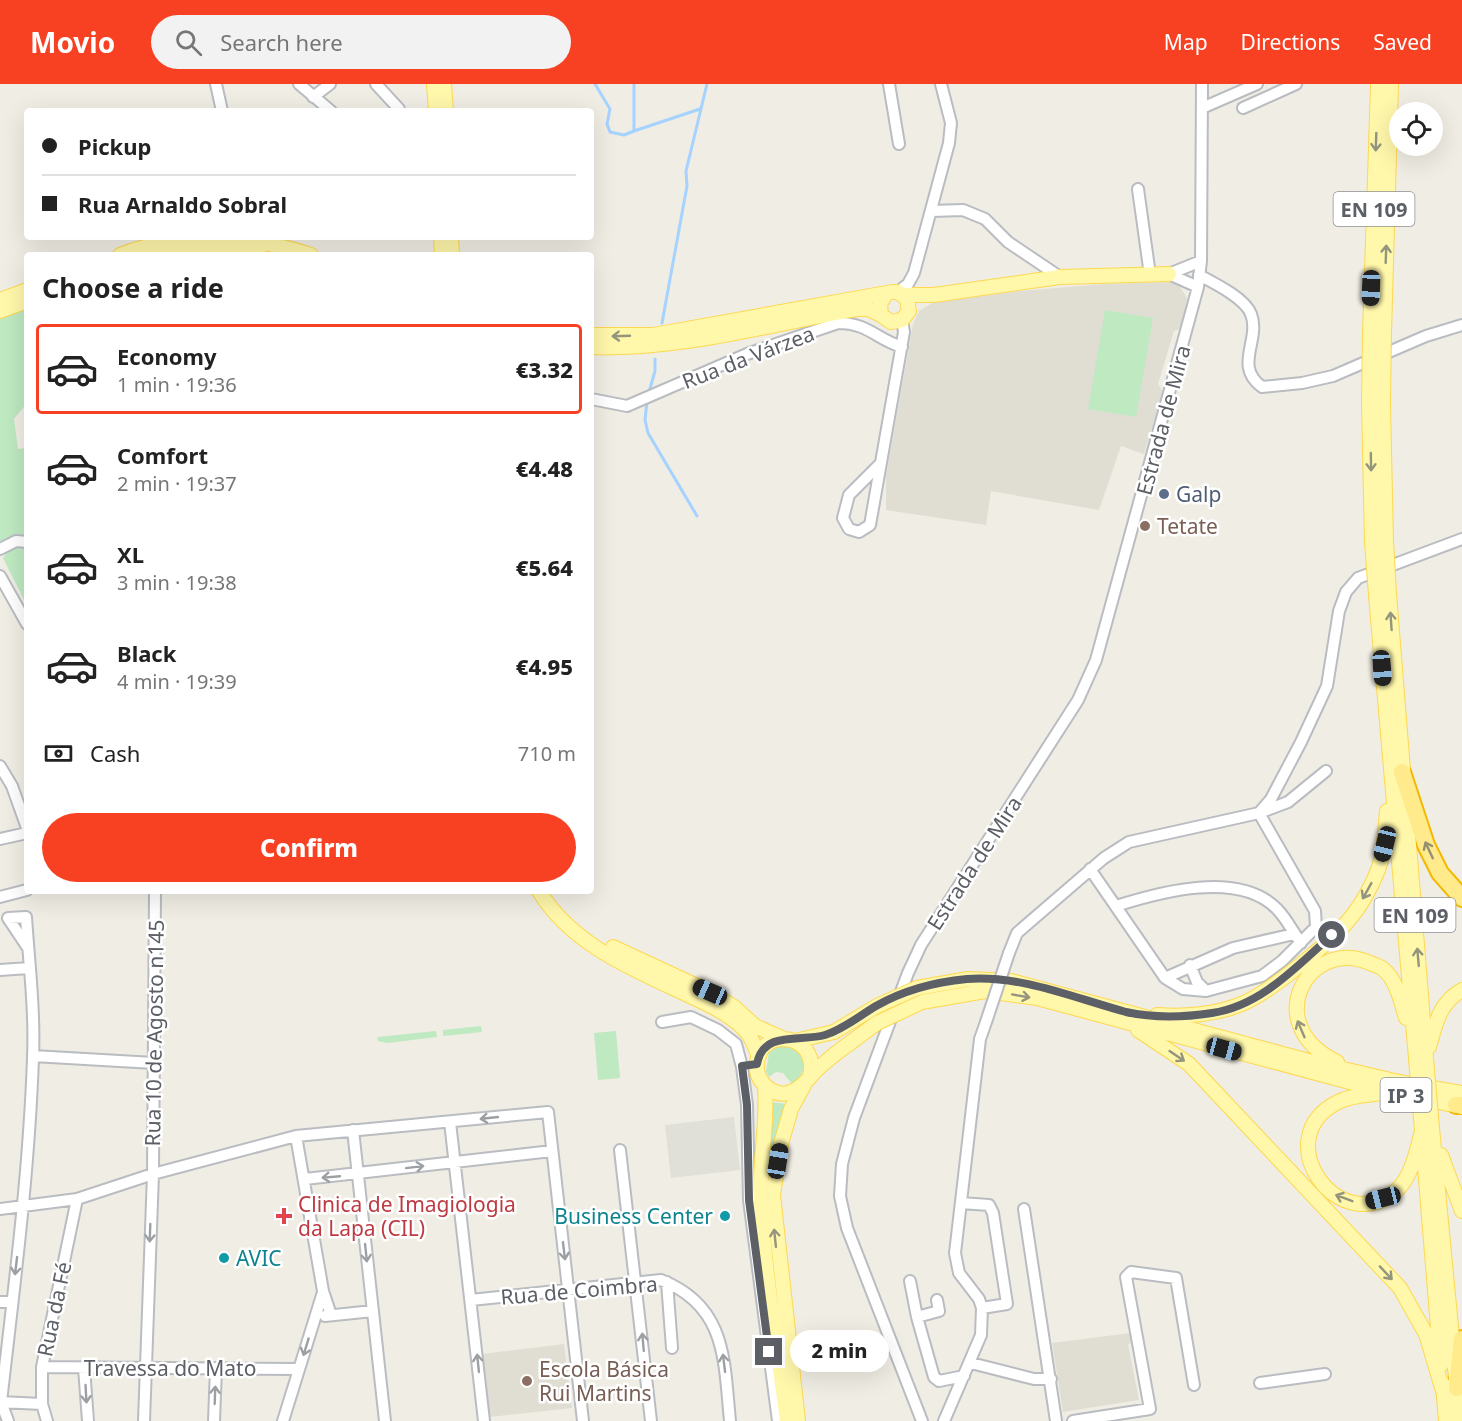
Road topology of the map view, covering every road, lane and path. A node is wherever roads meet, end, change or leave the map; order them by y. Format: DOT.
graph roads {
  1 [pos="216,84"];
  2 [pos="299,84"];
  3 [pos="330,84"];
  4 [pos="376,84"];
  5 [pos="434,84"];
  6 [pos="444,84"];
  7 [pos="889,84"];
  8 [pos="941,84"];
  9 [pos="1202,84"];
  10 [pos="1257,84"];
  11 [pos="1296,84"];
  12 [pos="1378,84"];
  13 [pos="1391,84"];
  14 [pos="313,97"];
  15 [pos="221,108"];
  16 [pos="327,108"];
  17 [pos="398,108"];
  18 [pos="436,108"];
  19 [pos="446,108"];
  20 [pos="1202,108"];
  21 [pos="1243,108"];
  22 [pos="899,144"];
  23 [pos="1138,189"];
  24 [pos="931,211"];
  25 [pos="204,240"];
  26 [pos="240,240"];
  27 [pos="132,252"];
  28 [pos="216,252"];
  29 [pos="240,252"];
  30 [pos="302,252"];
  31 [pos="1201,261"];
  32 [pos="1150,274"];
  33 [pos="1169,274"];
  34 [pos="1199,275"];
  35 [pos="1060,277"];
  36 [pos="1198,287"];
  37 [pos="24,291"];
  38 [pos="896,294"];
  39 [pos="934,295"];
  40 [pos="0,300"];
  41 [pos="24,302"];
  42 [pos="0,311"];
  43 [pos="881,315"];
  44 [pos="905,315"];
  45 [pos="1462,325"];
  46 [pos="1377,334"];
  47 [pos="594,335"];
  48 [pos="594,347"];
  49 [pos="902,347"];
  50 [pos="594,400"];
  51 [pos="879,465"];
  52 [pos="1462,539"];
  53 [pos="24,542"];
  54 [pos="0,549"];
  55 [pos="0,576"];
  56 [pos="24,619"];
  57 [pos="0,766"];
  58 [pos="1326,771"];
  59 [pos="1396,772"];
  60 [pos="1259,813"];
  61 [pos="24,821"];
  62 [pos="24,831"];
  63 [pos="0,839"];
  64 [pos="1090,869"];
  65 [pos="24,891"];
  66 [pos="156,894"];
  67 [pos="541,894"];
  68 [pos="553,894"];
  69 [pos="0,897"];
  70 [pos="1462,898"];
  71 [pos="1116,906"];
  72 [pos="1294,933"];
  73 [pos="1301,943"];
  74 [pos="28,948"];
  75 [pos="1190,965"];
  76 [pos="29,968"];
  77 [pos="0,970"];
  78 [pos="1165,978"];
  79 [pos="1462,990"];
  80 [pos="1206,991"];
  81 [pos="1129,1018"];
  82 [pos="662,1022"];
  83 [pos="789,1040"];
  84 [pos="33,1056"];
  85 [pos="1421,1058"];
  86 [pos="758,1060"];
  87 [pos="154,1063"];
  88 [pos="742,1066"];
  89 [pos="1364,1074"];
  90 [pos="807,1081"];
  91 [pos="765,1086"];
  92 [pos="1392,1092"];
  93 [pos="1461,1100"];
  94 [pos="450,1122"];
  95 [pos="353,1130"];
  96 [pos="1427,1130"];
  97 [pos="296,1136"];
  98 [pos="620,1150"];
  99 [pos="552,1151"];
  100 [pos="455,1162"];
  101 [pos="153,1174"];
  102 [pos="357,1174"];
  103 [pos="305,1179"];
  104 [pos="77,1199"];
  105 [pos="961,1203"];
  106 [pos="23,1208"];
  107 [pos="0,1209"];
  108 [pos="1024,1209"];
  109 [pos="1462,1211"];
  110 [pos="637,1281"];
  111 [pos="910,1281"];
  112 [pos="667,1282"];
  113 [pos="568,1290"];
  114 [pos="323,1291"];
  115 [pos="471,1300"];
  116 [pos="937,1300"];
  117 [pos="0,1302"];
  118 [pos="12,1302"];
  119 [pos="982,1308"];
  120 [pos="373,1311"];
  121 [pos="331,1315"];
  122 [pos="315,1317"];
  123 [pos="917,1317"];
  124 [pos="1462,1339"];
  125 [pos="672,1348"];
  126 [pos="971,1363"];
  127 [pos="42,1367"];
  128 [pos="84,1368"];
  129 [pos="145,1368"];
  130 [pos="216,1368"];
  131 [pos="299,1369"];
  132 [pos="1325,1374"];
  133 [pos="2,1375"];
  134 [pos="964,1376"];
  135 [pos="1051,1379"];
  136 [pos="1260,1383"];
  137 [pos="1194,1384"];
  138 [pos="1450,1390"];
  139 [pos="0,1402"];
  140 [pos="42,1404"];
  141 [pos="1108,1419"];
  142 [pos="8,1421"];
  143 [pos="46,1421"];
  144 [pos="87,1421"];
  145 [pos="144,1421"];
  146 [pos="214,1421"];
  147 [pos="283,1421"];
  148 [pos="385,1421"];
  149 [pos="484,1421"];
  150 [pos="583,1421"];
  151 [pos="651,1421"];
  152 [pos="730,1421"];
  153 [pos="778,1421"];
  154 [pos="787,1421"];
  155 [pos="798,1421"];
  156 [pos="922,1421"];
  157 [pos="944,1421"];
  158 [pos="1056,1421"];
  159 [pos="1072,1421"];
  160 [pos="1446,1421"];
  161 [pos="1460,1421"];
  1 -- 15 [label="street"];
  2 -- 14 [label="street"];
  3 -- 14 [label="street"];
  4 -- 17 [label="street"];
  5 -- 18 [label="main road"];
  6 -- 19 [label="main road"];
  7 -- 22 [label="street"];
  8 -- 24 [label="street"];
  9 -- 20 [label="street, Estrada de Mira"];
  10 -- 20 [label="street"];
  11 -- 21 [label="street"];
  12 -- 46 [label="main road, EN 109, one-way"];
  46 -- 13 [label="main road, EN 109, one-way"];
  14 -- 16 [label="street"];
  20 -- 31 [label="street, Estrada de Mira"];
  23 -- 32 [label="street"];
  24 -- 35 [label="street"];
  24 -- 38 [label="street"];
  25 -- 27 [label="main road"];
  26 -- 30 [label="main road"];
  28 -- 29 [label="main road"];
  31 -- 33 [label="street"];
  31 -- 34 [label="street, Estrada de Mira"];
  32 -- 33 [label="main road"];
  32 -- 35 [label="main road"];
  33 -- 36 [label="street"];
  34 -- 36 [label="street, Estrada de Mira"];
  34 -- 45 [label="street"];
  35 -- 39 [label="main road"];
  36 -- 156 [label="street, Estrada de Mira"];
  37 -- 40 [label="main road"];
  38 -- 39 [label="main road"];
  38 -- 43 [label="main road"];
  38 -- 44 [label="main road"];
  38 -- 47 [label="main road, one-way"];
  39 -- 44 [label="main road"];
  41 -- 42 [label="main road"];
  43 -- 44 [label="main road"];
  43 -- 48 [label="main road"];
  44 -- 49 [label="street"];
  46 -- 59 [label="main road, EN 109, bridge"];
  49 -- 50 [label="street, Rua da Várzea"];
  49 -- 51 [label="street"];
  51 -- 51 [label="street"];
  52 -- 60 [label="street"];
  53 -- 54 [label="street"];
  55 -- 56 [label="street"];
  57 -- 61 [label="street"];
  58 -- 60 [label="street"];
  70 -- 59 [label="highway, one-way"];
  59 -- 81 [label="main road, one-way"];
  59 -- 85 [label="main road, EN 109"];
  60 -- 64 [label="street"];
  60 -- 73 [label="street"];
  62 -- 63 [label="street"];
  64 -- 71 [label="street"];
  64 -- 105 [label="street, bridge"];
  65 -- 69 [label="street"];
  66 -- 87 [label="street, Rua 10 de Agosto n145"];
  67 -- 86 [label="main road"];
  68 -- 83 [label="main road"];
  71 -- 72 [label="street"];
  71 -- 78 [label="street"];
  72 -- 73 [label="street"];
  72 -- 75 [label="street"];
  73 -- 80 [label="street"];
  74 -- 76 [label="street"];
  75 -- 78 [label="street"];
  75 -- 80 [label="street"];
  76 -- 77 [label="street"];
  76 -- 84 [label="street"];
  78 -- 80 [label="street"];
  79 -- 85 [label="main road"];
  81 -- 83 [label="main road, IP 3, bridge"];
  81 -- 89 [label="main road, IP 3"];
  90 -- 81 [label="main road, IP 3, one-way, bridge"];
  81 -- 92 [label="main road, IP 3"];
  81 -- 138 [label="main road, one-way"];
  82 -- 88 [label="street"];
  83 -- 86 [label="main road"];
  83 -- 90 [label="main road"];
  84 -- 87 [label="street"];
  84 -- 106 [label="street"];
  89 -- 85 [label="main road, one-way"];
  85 -- 96 [label="main road, EN 109, bridge"];
  86 -- 88 [label="street"];
  86 -- 91 [label="main road"];
  87 -- 101 [label="street, Rua 10 de Agosto n145"];
  88 -- 153 [label="street"];
  89 -- 93 [label="main road, IP 3"];
  90 -- 91 [label="main road"];
  155 -- 90 [label="main road, one-way"];
  91 -- 154 [label="main road"];
  92 -- 93 [label="main road, IP 3"];
  96 -- 92 [label="main road, one-way"];
  94 -- 95 [label="street"];
  99 -- 94 [label="street, one-way"];
  94 -- 100 [label="street"];
  95 -- 97 [label="street"];
  95 -- 102 [label="street"];
  96 -- 109 [label="main road"];
  96 -- 138 [label="main road, EN 109"];
  97 -- 101 [label="street"];
  97 -- 103 [label="street"];
  98 -- 110 [label="street"];
  99 -- 100 [label="street"];
  99 -- 113 [label="street, one-way"];
  102 -- 100 [label="street, one-way"];
  100 -- 115 [label="street"];
  101 -- 104 [label="street"];
  101 -- 129 [label="street, Rua 10 de Agosto n145, one-way"];
  102 -- 103 [label="street, one-way"];
  102 -- 120 [label="street, one-way"];
  103 -- 114 [label="street"];
  104 -- 106 [label="street"];
  104 -- 127 [label="street, Rua da Fé"];
  105 -- 119 [label="street"];
  105 -- 119 [label="street"];
  106 -- 107 [label="street"];
  106 -- 118 [label="street, one-way"];
  108 -- 135 [label="street"];
  110 -- 112 [label="street, Rua de Coimbra"];
  110 -- 113 [label="street, Rua de Coimbra"];
  151 -- 110 [label="street, one-way"];
  111 -- 123 [label="street"];
  112 -- 125 [label="street"];
  152 -- 112 [label="street, Rua de Coimbra, one-way"];
  113 -- 115 [label="street, Rua de Coimbra"];
  113 -- 150 [label="street"];
  114 -- 121 [label="street"];
  114 -- 122 [label="street"];
  149 -- 115 [label="street, one-way"];
  116 -- 123 [label="street"];
  117 -- 118 [label="street"];
  118 -- 133 [label="street"];
  119 -- 126 [label="street"];
  120 -- 121 [label="street"];
  120 -- 148 [label="street"];
  121 -- 122 [label="street"];
  122 -- 131 [label="street, one-way"];
  123 -- 134 [label="street"];
  124 -- 138 [label="highway"];
  126 -- 134 [label="street"];
  126 -- 135 [label="street"];
  127 -- 128 [label="street, Travessa do Mato"];
  127 -- 140 [label="street, Rua da Fé"];
  128 -- 129 [label="street, Travessa do Mato"];
  128 -- 144 [label="street, one-way"];
  129 -- 130 [label="street, Travessa do Mato"];
  129 -- 145 [label="street, Rua 10 de Agosto n145"];
  130 -- 131 [label="street, Travessa do Mato"];
  146 -- 130 [label="street, one-way"];
  131 -- 147 [label="street"];
  132 -- 136 [label="street"];
  133 -- 139 [label="street"];
  134 -- 157 [label="street"];
  135 -- 158 [label="street"];
  137 -- 141 [label="street"];
  138 -- 160 [label="main road, EN 109"];
  138 -- 161 [label="main road, EN 109"];
  139 -- 140 [label="street"];
  139 -- 142 [label="street"];
  140 -- 143 [label="street, Rua da Fé"];
  141 -- 159 [label="street"];
}
